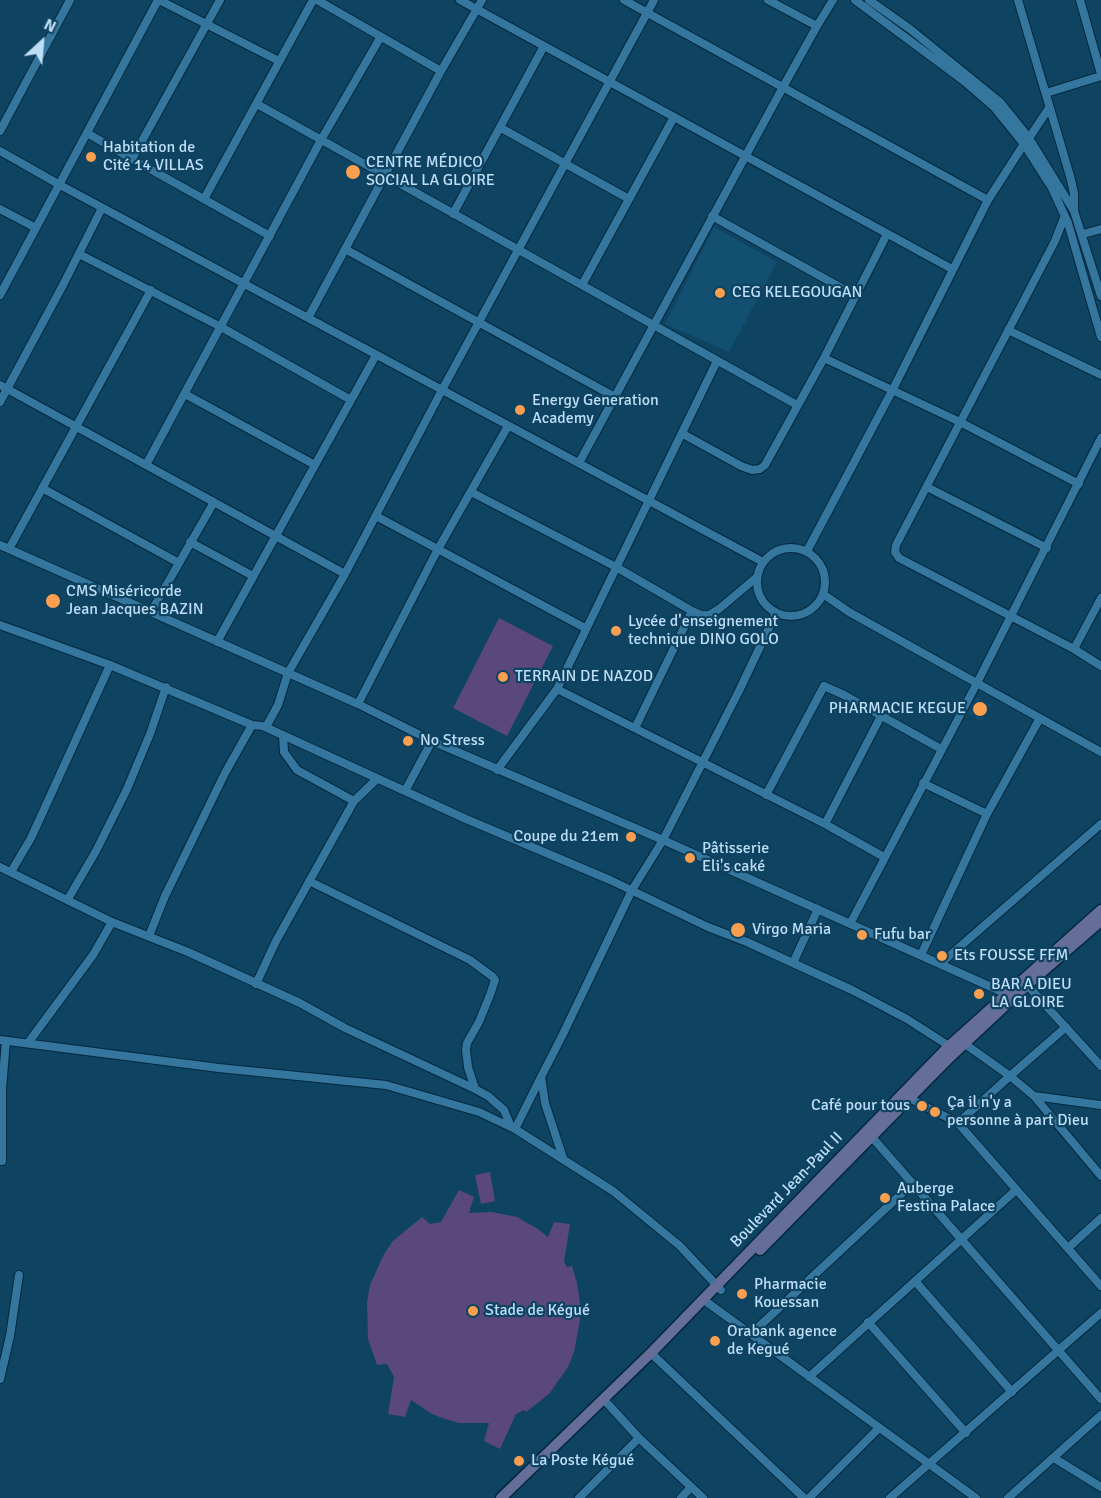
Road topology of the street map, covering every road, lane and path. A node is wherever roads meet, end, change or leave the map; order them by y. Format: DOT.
graph roads {
  1 [pos="70,0"];
  2 [pos="158,0"];
  3 [pos="220,0"];
  4 [pos="315,0"];
  5 [pos="460,0"];
  6 [pos="482,0"];
  7 [pos="624,0"];
  8 [pos="654,0"];
  9 [pos="768,0"];
  10 [pos="833,0"];
  11 [pos="855,0"];
  12 [pos="869,0"];
  13 [pos="1018,0"];
  14 [pos="1080,0"];
  15 [pos="477,9"];
  16 [pos="647,13"];
  17 [pos="207,25"];
  18 [pos="817,26"];
  19 [pos="380,38"];
  20 [pos="544,46"];
  21 [pos="279,61"];
  22 [pos="441,71"];
  23 [pos="1101,75"];
  24 [pos="610,82"];
  25 [pos="783,87"];
  26 [pos="1046,93"];
  27 [pos="257,104"];
  28 [pos="1049,108"];
  29 [pos="674,117"];
  30 [pos="501,128"];
  31 [pos="0,131"];
  32 [pos="87,133"];
  33 [pos="321,140"];
  34 [pos="1026,141"];
  35 [pos="0,151"];
  36 [pos="746,156"];
  37 [pos="132,159"];
  38 [pos="565,164"];
  39 [pos="384,175"];
  40 [pos="60,185"];
  41 [pos="204,199"];
  42 [pos="629,199"];
  43 [pos="988,200"];
  44 [pos="102,208"];
  45 [pos="0,209"];
  46 [pos="1074,212"];
  47 [pos="453,214"];
  48 [pos="712,216"];
  49 [pos="1064,218"];
  50 [pos="36,228"];
  51 [pos="1101,229"];
  52 [pos="887,234"];
  53 [pos="1083,234"];
  54 [pos="270,236"];
  55 [pos="345,249"];
  56 [pos="518,250"];
  57 [pos="79,254"];
  58 [pos="952,269"];
  59 [pos="244,284"];
  60 [pos="582,285"];
  61 [pos="151,290"];
  62 [pos="0,295"];
  63 [pos="856,296"];
  64 [pos="1101,296"];
  65 [pos="308,318"];
  66 [pos="480,322"];
  67 [pos="653,325"];
  68 [pos="220,327"];
  69 [pos="1008,330"];
  70 [pos="1101,337"];
  71 [pos="376,355"];
  72 [pos="825,358"];
  73 [pos="717,361"];
  74 [pos="1101,375"];
  75 [pos="3,387"];
  76 [pos="442,390"];
  77 [pos="892,391"];
  78 [pos="185,394"];
  79 [pos="615,397"];
  80 [pos="351,400"];
  81 [pos="0,402"];
  82 [pos="797,405"];
  83 [pos="960,422"];
  84 [pos="508,426"];
  85 [pos="76,427"];
  86 [pos="683,434"];
  87 [pos="1101,438"];
  88 [pos="579,464"];
  89 [pos="146,465"];
  90 [pos="315,465"];
  91 [pos="1079,484"];
  92 [pos="927,487"];
  93 [pos="42,488"];
  94 [pos="471,492"];
  95 [pos="649,501"];
  96 [pos="214,502"];
  97 [pos="376,516"];
  98 [pos="276,536"];
  99 [pos="190,542"];
  100 [pos="0,545"];
  101 [pos="1047,548"];
  102 [pos="9,549"];
  103 [pos="438,549"];
  104 [pos="807,551"];
  105 [pos="763,562"];
  106 [pos="179,563"];
  107 [pos="616,567"];
  108 [pos="345,574"];
  109 [pos="253,576"];
  110 [pos="757,576"];
  111 [pos="823,594"];
  112 [pos="1101,598"];
  113 [pos="693,611"];
  114 [pos="151,612"];
  115 [pos="776,613"];
  116 [pos="1011,616"];
  117 [pos="0,625"];
  118 [pos="585,628"];
  119 [pos="217,642"];
  120 [pos="1074,649"];
  121 [pos="110,665"];
  122 [pos="1101,666"];
  123 [pos="288,673"];
  124 [pos="977,683"];
  125 [pos="166,687"];
  126 [pos="557,689"];
  127 [pos="358,704"];
  128 [pos="881,716"];
  129 [pos="1040,718"];
  130 [pos="252,725"];
  131 [pos="265,727"];
  132 [pos="635,728"];
  133 [pos="283,735"];
  134 [pos="432,741"];
  135 [pos="941,749"];
  136 [pos="1101,752"];
  137 [pos="702,762"];
  138 [pos="497,770"];
  139 [pos="377,779"];
  140 [pos="923,783"];
  141 [pos="405,791"];
  142 [pos="766,795"];
  143 [pos="354,801"];
  144 [pos="987,814"];
  145 [pos="825,824"];
  146 [pos="1101,824"];
  147 [pos="663,840"];
  148 [pos="884,857"];
  149 [pos="0,867"];
  150 [pos="11,872"];
  151 [pos="309,881"];
  152 [pos="632,890"];
  153 [pos="68,899"];
  154 [pos="818,909"];
  155 [pos="1101,910"];
  156 [pos="1101,921"];
  157 [pos="112,922"];
  158 [pos="850,924"];
  159 [pos="149,936"];
  160 [pos="921,955"];
  161 [pos="793,963"];
  162 [pos="940,964"];
  163 [pos="256,984"];
  164 [pos="1027,985"];
  165 [pos="1009,996"];
  166 [pos="1066,1028"];
  167 [pos="3,1041"];
  168 [pos="28,1043"];
  169 [pos="965,1044"];
  170 [pos="949,1046"];
  171 [pos="1100,1063"];
  172 [pos="1010,1076"];
  173 [pos="541,1077"];
  174 [pos="475,1089"];
  175 [pos="1034,1096"];
  176 [pos="909,1098"];
  177 [pos="1101,1105"];
  178 [pos="958,1123"];
  179 [pos="513,1128"];
  180 [pos="871,1136"];
  181 [pos="563,1158"];
  182 [pos="2,1161"];
  183 [pos="1101,1176"];
  184 [pos="913,1183"];
  185 [pos="1016,1190"];
  186 [pos="1101,1218"];
  187 [pos="962,1239"];
  188 [pos="1068,1248"];
  189 [pos="19,1275"];
  190 [pos="915,1281"];
  191 [pos="1101,1286"];
  192 [pos="719,1287"];
  193 [pos="708,1303"];
  194 [pos="1101,1312"];
  195 [pos="868,1322"];
  196 [pos="751,1334"];
  197 [pos="1059,1350"];
  198 [pos="654,1356"];
  199 [pos="809,1377"];
  200 [pos="0,1379"];
  201 [pos="1012,1392"];
  202 [pos="1101,1399"];
  203 [pos="608,1404"];
  204 [pos="1101,1415"];
  205 [pos="879,1428"];
  206 [pos="966,1433"];
  207 [pos="639,1438"];
  208 [pos="1054,1458"];
  209 [pos="930,1465"];
  210 [pos="691,1487"];
  211 [pos="1101,1487"];
  212 [pos="501,1498"];
  213 [pos="511,1498"];
  214 [pos="579,1498"];
  215 [pos="681,1498"];
  216 [pos="703,1498"];
  217 [pos="804,1498"];
  218 [pos="809,1498"];
  219 [pos="890,1498"];
  220 [pos="976,1498"];
  221 [pos="1008,1498"];
  1 -- 31 [label="street"];
  2 -- 17 [label="street"];
  2 -- 32 [label="street"];
  3 -- 17 [label="street"];
  4 -- 19 [label="street"];
  4 -- 21 [label="street"];
  5 -- 15 [label="street"];
  6 -- 15 [label="street"];
  7 -- 16 [label="street"];
  8 -- 16 [label="street"];
  9 -- 18 [label="street"];
  10 -- 18 [label="street"];
  11 -- 34 [label="street"];
  12 -- 34 [label="street"];
  13 -- 26 [label="street"];
  14 -- 23 [label="street"];
  15 -- 20 [label="street"];
  15 -- 22 [label="street"];
  16 -- 24 [label="street"];
  16 -- 25 [label="street"];
  17 -- 21 [label="street"];
  17 -- 37 [label="street"];
  18 -- 25 [label="street"];
  19 -- 22 [label="street"];
  19 -- 33 [label="street"];
  20 -- 24 [label="street"];
  20 -- 30 [label="street"];
  21 -- 27 [label="street"];
  22 -- 39 [label="street"];
  23 -- 26 [label="street"];
  24 -- 29 [label="street"];
  24 -- 38 [label="street"];
  25 -- 36 [label="street"];
  25 -- 43 [label="street"];
  26 -- 28 [label="street"];
  27 -- 33 [label="street"];
  27 -- 41 [label="street"];
  28 -- 34 [label="street"];
  28 -- 46 [label="street"];
  29 -- 36 [label="street"];
  29 -- 42 [label="street"];
  30 -- 38 [label="street"];
  30 -- 47 [label="street"];
  32 -- 37 [label="street"];
  32 -- 40 [label="street"];
  33 -- 39 [label="street"];
  33 -- 54 [label="street"];
  34 -- 43 [label="street"];
  34 -- 46 [label="street"];
  34 -- 49 [label="street"];
  35 -- 40 [label="street"];
  36 -- 48 [label="street"];
  36 -- 52 [label="street"];
  37 -- 41 [label="street"];
  38 -- 42 [label="street"];
  38 -- 56 [label="street"];
  39 -- 47 [label="street"];
  39 -- 55 [label="street"];
  40 -- 44 [label="street"];
  40 -- 50 [label="street"];
  41 -- 54 [label="street"];
  42 -- 60 [label="street"];
  43 -- 58 [label="street"];
  44 -- 57 [label="street"];
  44 -- 59 [label="street"];
  45 -- 50 [label="street"];
  46 -- 53 [label="street"];
  47 -- 56 [label="street"];
  48 -- 63 [label="street"];
  48 -- 67 [label="street"];
  49 -- 69 [label="street"];
  49 -- 70 [label="street"];
  50 -- 62 [label="street"];
  51 -- 53 [label="street"];
  52 -- 58 [label="street"];
  52 -- 63 [label="street"];
  53 -- 64 [label="street"];
  54 -- 59 [label="street"];
  55 -- 65 [label="street"];
  55 -- 66 [label="street"];
  56 -- 60 [label="street"];
  56 -- 66 [label="street"];
  57 -- 61 [label="street"];
  57 -- 75 [label="street"];
  58 -- 77 [label="street"];
  59 -- 65 [label="street"];
  59 -- 68 [label="street"];
  60 -- 67 [label="street"];
  61 -- 68 [label="street"];
  61 -- 85 [label="street"];
  63 -- 72 [label="street"];
  65 -- 71 [label="street"];
  66 -- 76 [label="street"];
  66 -- 79 [label="street"];
  67 -- 73 [label="street"];
  67 -- 79 [label="street"];
  68 -- 78 [label="street"];
  68 -- 80 [label="street"];
  69 -- 74 [label="street"];
  69 -- 83 [label="street"];
  71 -- 76 [label="street"];
  71 -- 80 [label="street"];
  72 -- 77 [label="street"];
  72 -- 82 [label="street"];
  73 -- 82 [label="street"];
  73 -- 86 [label="street"];
  75 -- 81 [label="street"];
  75 -- 85 [label="street"];
  76 -- 84 [label="street"];
  76 -- 97 [label="street"];
  77 -- 83 [label="street"];
  77 -- 104 [label="street"];
  78 -- 89 [label="street"];
  78 -- 90 [label="street"];
  79 -- 88 [label="street"];
  80 -- 90 [label="street"];
  82 -- 86 [label="street"];
  83 -- 91 [label="street"];
  83 -- 92 [label="street"];
  84 -- 88 [label="street"];
  84 -- 94 [label="street"];
  85 -- 89 [label="street"];
  85 -- 93 [label="street"];
  86 -- 95 [label="street"];
  87 -- 91 [label="street"];
  88 -- 95 [label="street"];
  89 -- 96 [label="street"];
  90 -- 98 [label="street"];
  91 -- 101 [label="street"];
  92 -- 101 [label="street"];
  92 -- 116 [label="street"];
  93 -- 102 [label="street"];
  93 -- 106 [label="street"];
  94 -- 103 [label="street"];
  94 -- 107 [label="street"];
  95 -- 105 [label="street"];
  95 -- 107 [label="street"];
  96 -- 98 [label="street"];
  96 -- 99 [label="street"];
  97 -- 103 [label="street"];
  97 -- 108 [label="street"];
  98 -- 108 [label="street"];
  98 -- 109 [label="street"];
  99 -- 106 [label="street"];
  99 -- 109 [label="street"];
  100 -- 102 [label="street"];
  101 -- 116 [label="street"];
  102 -- 114 [label="street"];
  103 -- 118 [label="street"];
  103 -- 127 [label="street"];
  104 -- 105 [label="street"];
  104 -- 111 [label="street"];
  105 -- 110 [label="street"];
  106 -- 114 [label="street"];
  107 -- 113 [label="street"];
  107 -- 118 [label="street"];
  108 -- 123 [label="street"];
  109 -- 119 [label="street"];
  110 -- 113 [label="street"];
  110 -- 115 [label="street"];
  111 -- 115 [label="street"];
  111 -- 124 [label="street"];
  112 -- 120 [label="street"];
  113 -- 132 [label="street"];
  114 -- 119 [label="street"];
  115 -- 137 [label="street"];
  116 -- 120 [label="street"];
  116 -- 124 [label="street"];
  117 -- 121 [label="street"];
  118 -- 126 [label="street"];
  119 -- 123 [label="street"];
  120 -- 122 [label="street"];
  121 -- 125 [label="street"];
  121 -- 150 [label="street"];
  123 -- 127 [label="street"];
  123 -- 131 [label="street"];
  124 -- 129 [label="street"];
  124 -- 135 [label="street"];
  125 -- 130 [label="street"];
  125 -- 153 [label="street"];
  126 -- 132 [label="street"];
  126 -- 138 [label="street"];
  127 -- 134 [label="street"];
  128 -- 135 [label="street"];
  128 -- 142 [label="street"];
  128 -- 145 [label="street"];
  129 -- 136 [label="street"];
  129 -- 144 [label="street"];
  130 -- 131 [label="street"];
  130 -- 159 [label="street"];
  131 -- 133 [label="street"];
  132 -- 137 [label="street"];
  133 -- 139 [label="street"];
  133 -- 143 [label="street"];
  134 -- 138 [label="street"];
  134 -- 141 [label="street"];
  135 -- 140 [label="street"];
  137 -- 142 [label="street"];
  137 -- 147 [label="street"];
  138 -- 147 [label="street"];
  139 -- 141 [label="street"];
  139 -- 143 [label="street"];
  140 -- 144 [label="street"];
  140 -- 148 [label="street"];
  141 -- 152 [label="street"];
  142 -- 145 [label="street"];
  143 -- 151 [label="street"];
  144 -- 160 [label="street"];
  145 -- 148 [label="street"];
  146 -- 162 [label="street"];
  147 -- 152 [label="street"];
  147 -- 154 [label="street"];
  148 -- 158 [label="street"];
  149 -- 150 [label="street"];
  150 -- 153 [label="street"];
  151 -- 163 [label="street"];
  151 -- 174 [label="street"];
  152 -- 161 [label="street"];
  152 -- 173 [label="street"];
  153 -- 157 [label="street"];
  154 -- 158 [label="street"];
  154 -- 161 [label="street"];
  155 -- 165 [label="main road, Boulevard Jean-Paul II"];
  156 -- 164 [label="main road, Boulevard Jean-Paul II"];
  157 -- 159 [label="street"];
  157 -- 168 [label="street"];
  158 -- 160 [label="street"];
  159 -- 163 [label="street"];
  160 -- 162 [label="street"];
  161 -- 170 [label="street"];
  162 -- 165 [label="street"];
  163 -- 174 [label="street"];
  164 -- 165 [label="main road, Boulevard Jean-Paul II"];
  164 -- 166 [label="street"];
  165 -- 169 [label="main road, Boulevard Jean-Paul II"];
  165 -- 170 [label="main road, Boulevard Jean-Paul II"];
  166 -- 171 [label="street"];
  166 -- 172 [label="street"];
  167 -- 168 [label="street"];
  167 -- 182 [label="street"];
  168 -- 179 [label="street"];
  169 -- 172 [label="street"];
  169 -- 176 [label="main road, Boulevard Jean-Paul II"];
  170 -- 192 [label="main road, Boulevard Jean-Paul II"];
  172 -- 175 [label="street"];
  172 -- 178 [label="street"];
  173 -- 179 [label="street"];
  173 -- 181 [label="street"];
  174 -- 179 [label="street"];
  175 -- 177 [label="street"];
  175 -- 183 [label="street"];
  176 -- 178 [label="street"];
  176 -- 180 [label="main road, Boulevard Jean-Paul II"];
  178 -- 185 [label="street"];
  179 -- 181 [label="street"];
  180 -- 184 [label="street"];
  180 -- 192 [label="main road, Boulevard Jean-Paul II"];
  181 -- 192 [label="street"];
  184 -- 187 [label="street"];
  184 -- 196 [label="street"];
  185 -- 187 [label="street"];
  185 -- 188 [label="street"];
  186 -- 188 [label="street"];
  187 -- 190 [label="street"];
  187 -- 197 [label="street"];
  188 -- 191 [label="street"];
  189 -- 200 [label="street"];
  190 -- 195 [label="street"];
  190 -- 201 [label="street"];
  192 -- 193 [label="main road, Boulevard Jean-Paul II"];
  192 -- 212 [label="main road, Boulevard Jean-Paul II"];
  193 -- 196 [label="street"];
  193 -- 198 [label="main road, Boulevard Jean-Paul II"];
  194 -- 197 [label="street"];
  195 -- 199 [label="street"];
  195 -- 206 [label="street"];
  196 -- 199 [label="street"];
  197 -- 201 [label="street"];
  197 -- 202 [label="street"];
  198 -- 203 [label="main road, Boulevard Jean-Paul II"];
  198 -- 217 [label="street"];
  199 -- 205 [label="street"];
  201 -- 206 [label="street"];
  203 -- 207 [label="street"];
  203 -- 213 [label="main road, Boulevard Jean-Paul II"];
  204 -- 208 [label="street"];
  205 -- 209 [label="street"];
  205 -- 218 [label="street"];
  206 -- 209 [label="street"];
  207 -- 210 [label="street"];
  207 -- 214 [label="street"];
  208 -- 211 [label="street"];
  208 -- 221 [label="street"];
  209 -- 219 [label="street"];
  209 -- 220 [label="street"];
  210 -- 215 [label="street"];
  210 -- 216 [label="street"];
}
